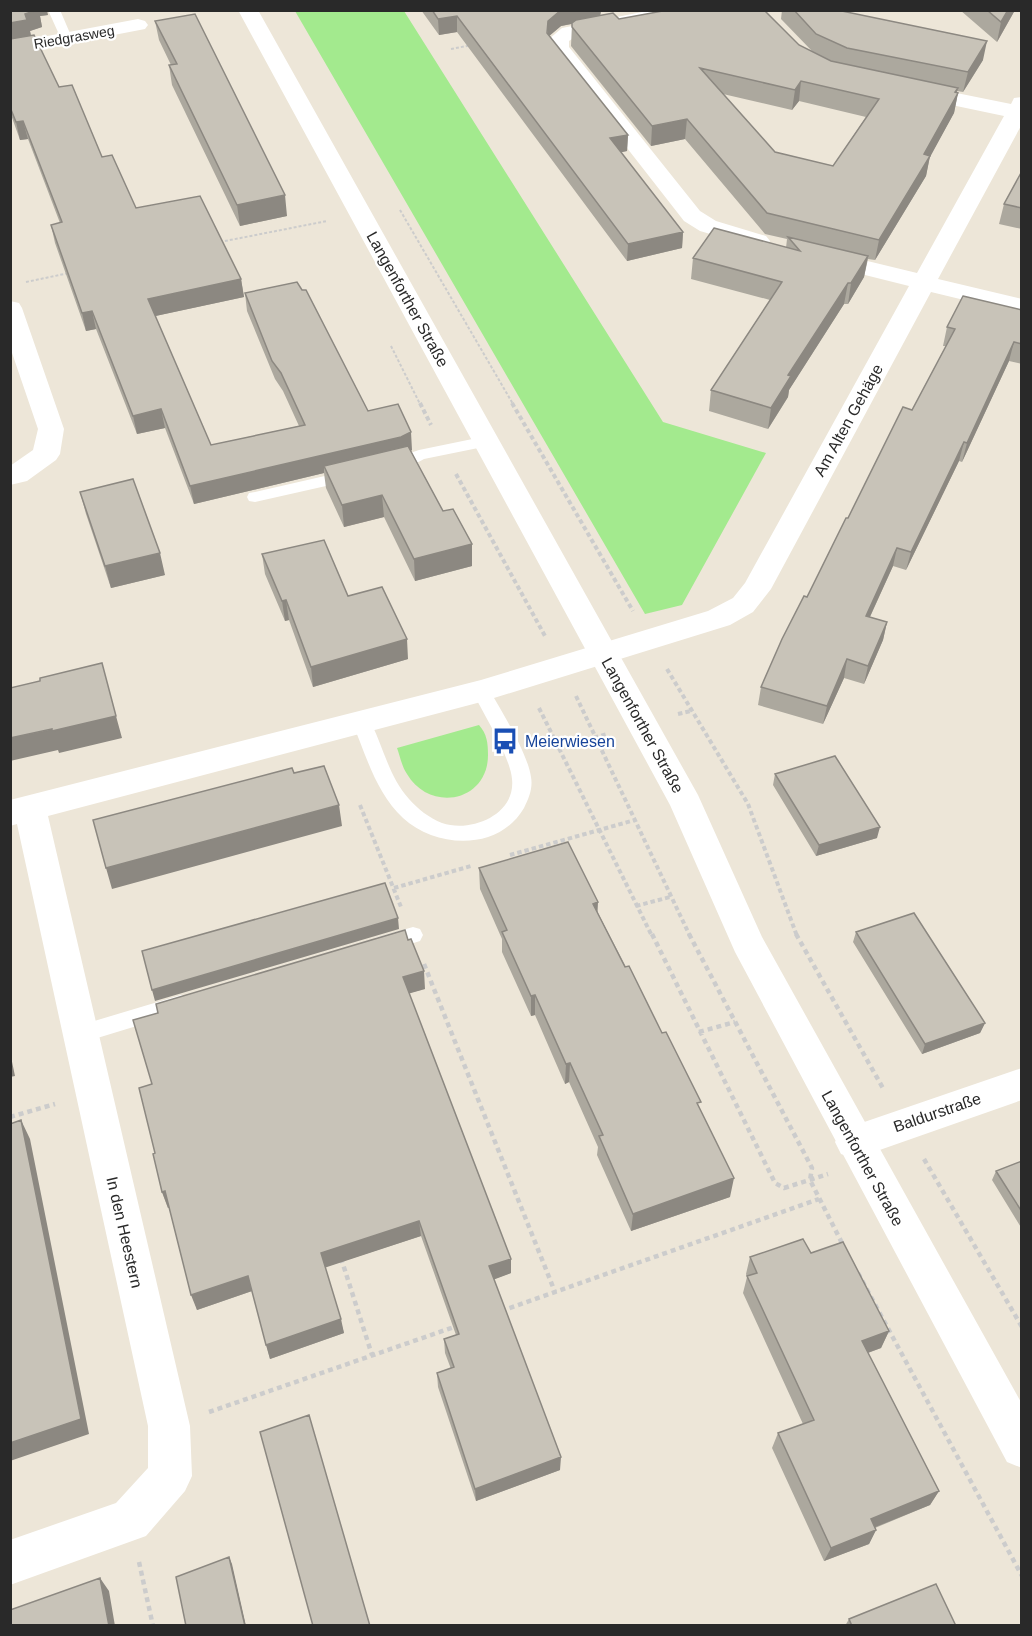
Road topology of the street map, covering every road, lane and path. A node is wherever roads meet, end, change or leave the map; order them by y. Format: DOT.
graph roads {
  1 [pos="54,10"];
  2 [pos="248,10"];
  3 [pos="688,10"];
  4 [pos="138,25"];
  5 [pos="66,38"];
  6 [pos="474,45"];
  7 [pos="10,49"];
  8 [pos="451,49"];
  9 [pos="893,86"];
  10 [pos="1020,110"];
  11 [pos="327,221"];
  12 [pos="210,244"];
  13 [pos="777,246"];
  14 [pos="800,251"];
  15 [pos="69,273"];
  16 [pos="22,282"];
  17 [pos="924,282"];
  18 [pos="1022,307"];
  19 [pos="10,308"];
  20 [pos="487,441"];
  21 [pos="10,476"];
  22 [pos="255,497"];
  23 [pos="603,652"];
  24 [pos="562,666"];
  25 [pos="525,678"];
  26 [pos="481,691"];
  27 [pos="361,722"];
  28 [pos="596,737"];
  29 [pos="558,748"];
  30 [pos="360,804"];
  31 [pos="20,811"];
  32 [pos="635,820"];
  33 [pos="597,830"];
  34 [pos="507,856"];
  35 [pos="473,866"];
  36 [pos="394,888"];
  37 [pos="670,897"];
  38 [pos="636,906"];
  39 [pos="413,935"];
  40 [pos="367,949"];
  41 [pos="195,1000"];
  42 [pos="735,1022"];
  43 [pos="699,1032"];
  44 [pos="81,1034"];
  45 [pos="1022,1084"];
  46 [pos="854,1142"];
  47 [pos="810,1180"];
  48 [pos="819,1199"];
  49 [pos="847,1252"];
  50 [pos="339,1254"];
  51 [pos="853,1262"];
  52 [pos="555,1292"];
  53 [pos="491,1314"];
  54 [pos="469,1322"];
  55 [pos="372,1355"];
  56 [pos="169,1426"];
  57 [pos="1022,1447"];
  58 [pos="130,1520"];
  59 [pos="10,1563"];
  60 [pos="1022,1576"];
  61 [pos="153,1626"];
  1 -- 5 [label="lane"];
  2 -- 20 [label="street, Langenforther Straße"];
  3 -- 13 [label="street"];
  4 -- 5 [label="street, Riedgrasweg"];
  5 -- 7 [label="street, Riedgrasweg"];
  6 -- 8 [label="path"];
  9 -- 10 [label="street"];
  10 -- 17 [label="street, Am Alten Gehäge"];
  11 -- 12 [label="path"];
  14 -- 17 [label="street"];
  15 -- 16 [label="path"];
  17 -- 18 [label="street"];
  17 -- 23 [label="street, Am Alten Gehäge"];
  19 -- 21 [label="street"];
  20 -- 22 [label="lane"];
  20 -- 23 [label="street, Langenforther Straße"];
  23 -- 24 [label="street"];
  23 -- 46 [label="street, Langenforther Straße"];
  24 -- 25 [label="street"];
  24 -- 28 [label="path"];
  25 -- 26 [label="street"];
  25 -- 29 [label="path"];
  26 -- 27 [label="street"];
  26 -- 27 [label="lane"];
  27 -- 31 [label="street"];
  28 -- 29 [label="path"];
  28 -- 32 [label="path"];
  29 -- 33 [label="path"];
  30 -- 36 [label="path"];
  31 -- 44 [label="street, In den Heestern"];
  32 -- 33 [label="path"];
  32 -- 37 [label="path"];
  33 -- 34 [label="path"];
  33 -- 38 [label="path"];
  35 -- 36 [label="path"];
  36 -- 39 [label="path"];
  37 -- 38 [label="path"];
  37 -- 42 [label="path"];
  38 -- 43 [label="path"];
  39 -- 40 [label="lane"];
  39 -- 52 [label="path"];
  41 -- 44 [label="lane"];
  42 -- 43 [label="path"];
  42 -- 47 [label="path"];
  43 -- 47 [label="path"];
  44 -- 56 [label="street, In den Heestern"];
  45 -- 46 [label="street, Baldurstraße"];
  46 -- 57 [label="street, Langenforther Straße"];
  47 -- 48 [label="path"];
  48 -- 49 [label="path"];
  48 -- 52 [label="path"];
  50 -- 55 [label="path"];
  51 -- 60 [label="path"];
  52 -- 53 [label="path"];
  54 -- 55 [label="path"];
  55 -- 56 [label="path"];
  56 -- 58 [label="street, In den Heestern"];
  58 -- 59 [label="street, In den Heestern"];
  58 -- 61 [label="path"];
}
